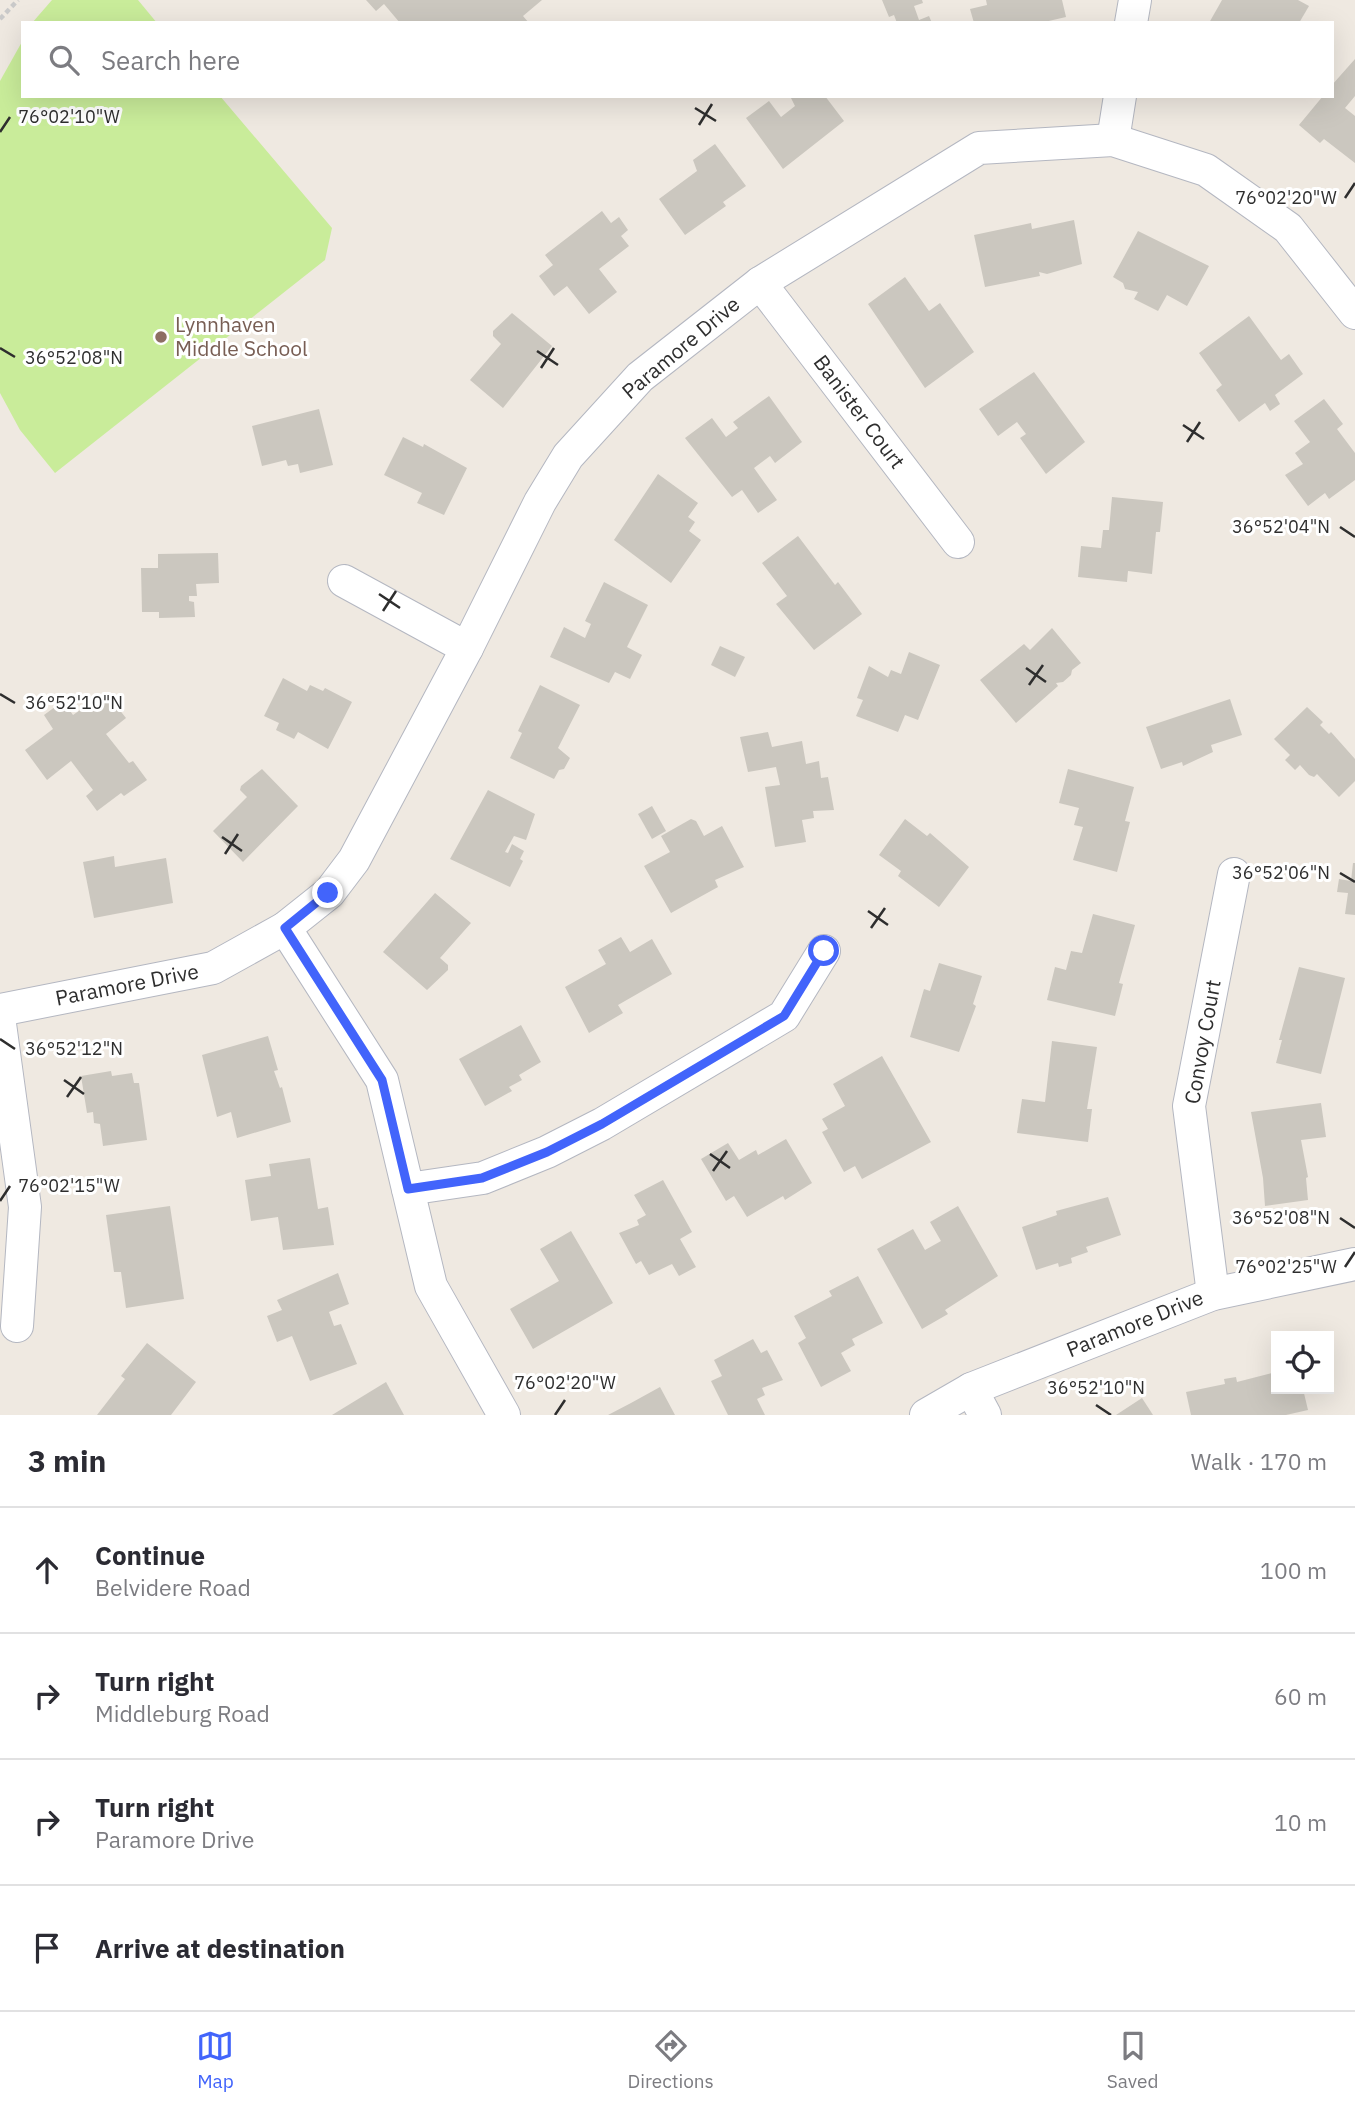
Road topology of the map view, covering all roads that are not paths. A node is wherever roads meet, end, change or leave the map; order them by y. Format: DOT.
graph roads {
  1 [pos="1135,0"];
  2 [pos="1131,21"];
  3 [pos="1120,98"];
  4 [pos="1113,140"];
  5 [pos="760,283"];
  6 [pos="1355,313"];
  7 [pos="958,542"];
  8 [pos="344,581"];
  9 [pos="467,648"];
  10 [pos="1234,874"];
  11 [pos="285,928"];
  12 [pos="824,951"];
  13 [pos="0,1010"];
  14 [pos="0,1024"];
  15 [pos="408,1189"];
  16 [pos="1355,1264"];
  17 [pos="1213,1294"];
  18 [pos="17,1326"];
  19 [pos="978,1402"];
  20 [pos="503,1415"];
  21 [pos="926,1415"];
  1 -- 2 [label="street"];
  3 -- 4 [label="street"];
  4 -- 5 [label="street, Paramore Drive"];
  4 -- 6 [label="street, Paramore Drive"];
  5 -- 7 [label="street, Banister Court"];
  5 -- 9 [label="street, Paramore Drive"];
  8 -- 9 [label="street"];
  9 -- 11 [label="street, Paramore Drive"];
  10 -- 17 [label="street, Convoy Court"];
  11 -- 13 [label="street, Paramore Drive"];
  11 -- 15 [label="street"];
  12 -- 15 [label="street"];
  14 -- 18 [label="street"];
  15 -- 20 [label="street"];
  16 -- 17 [label="street, Paramore Drive"];
  17 -- 19 [label="street, Paramore Drive"];
  19 -- 21 [label="street, Paramore Drive"];
}
